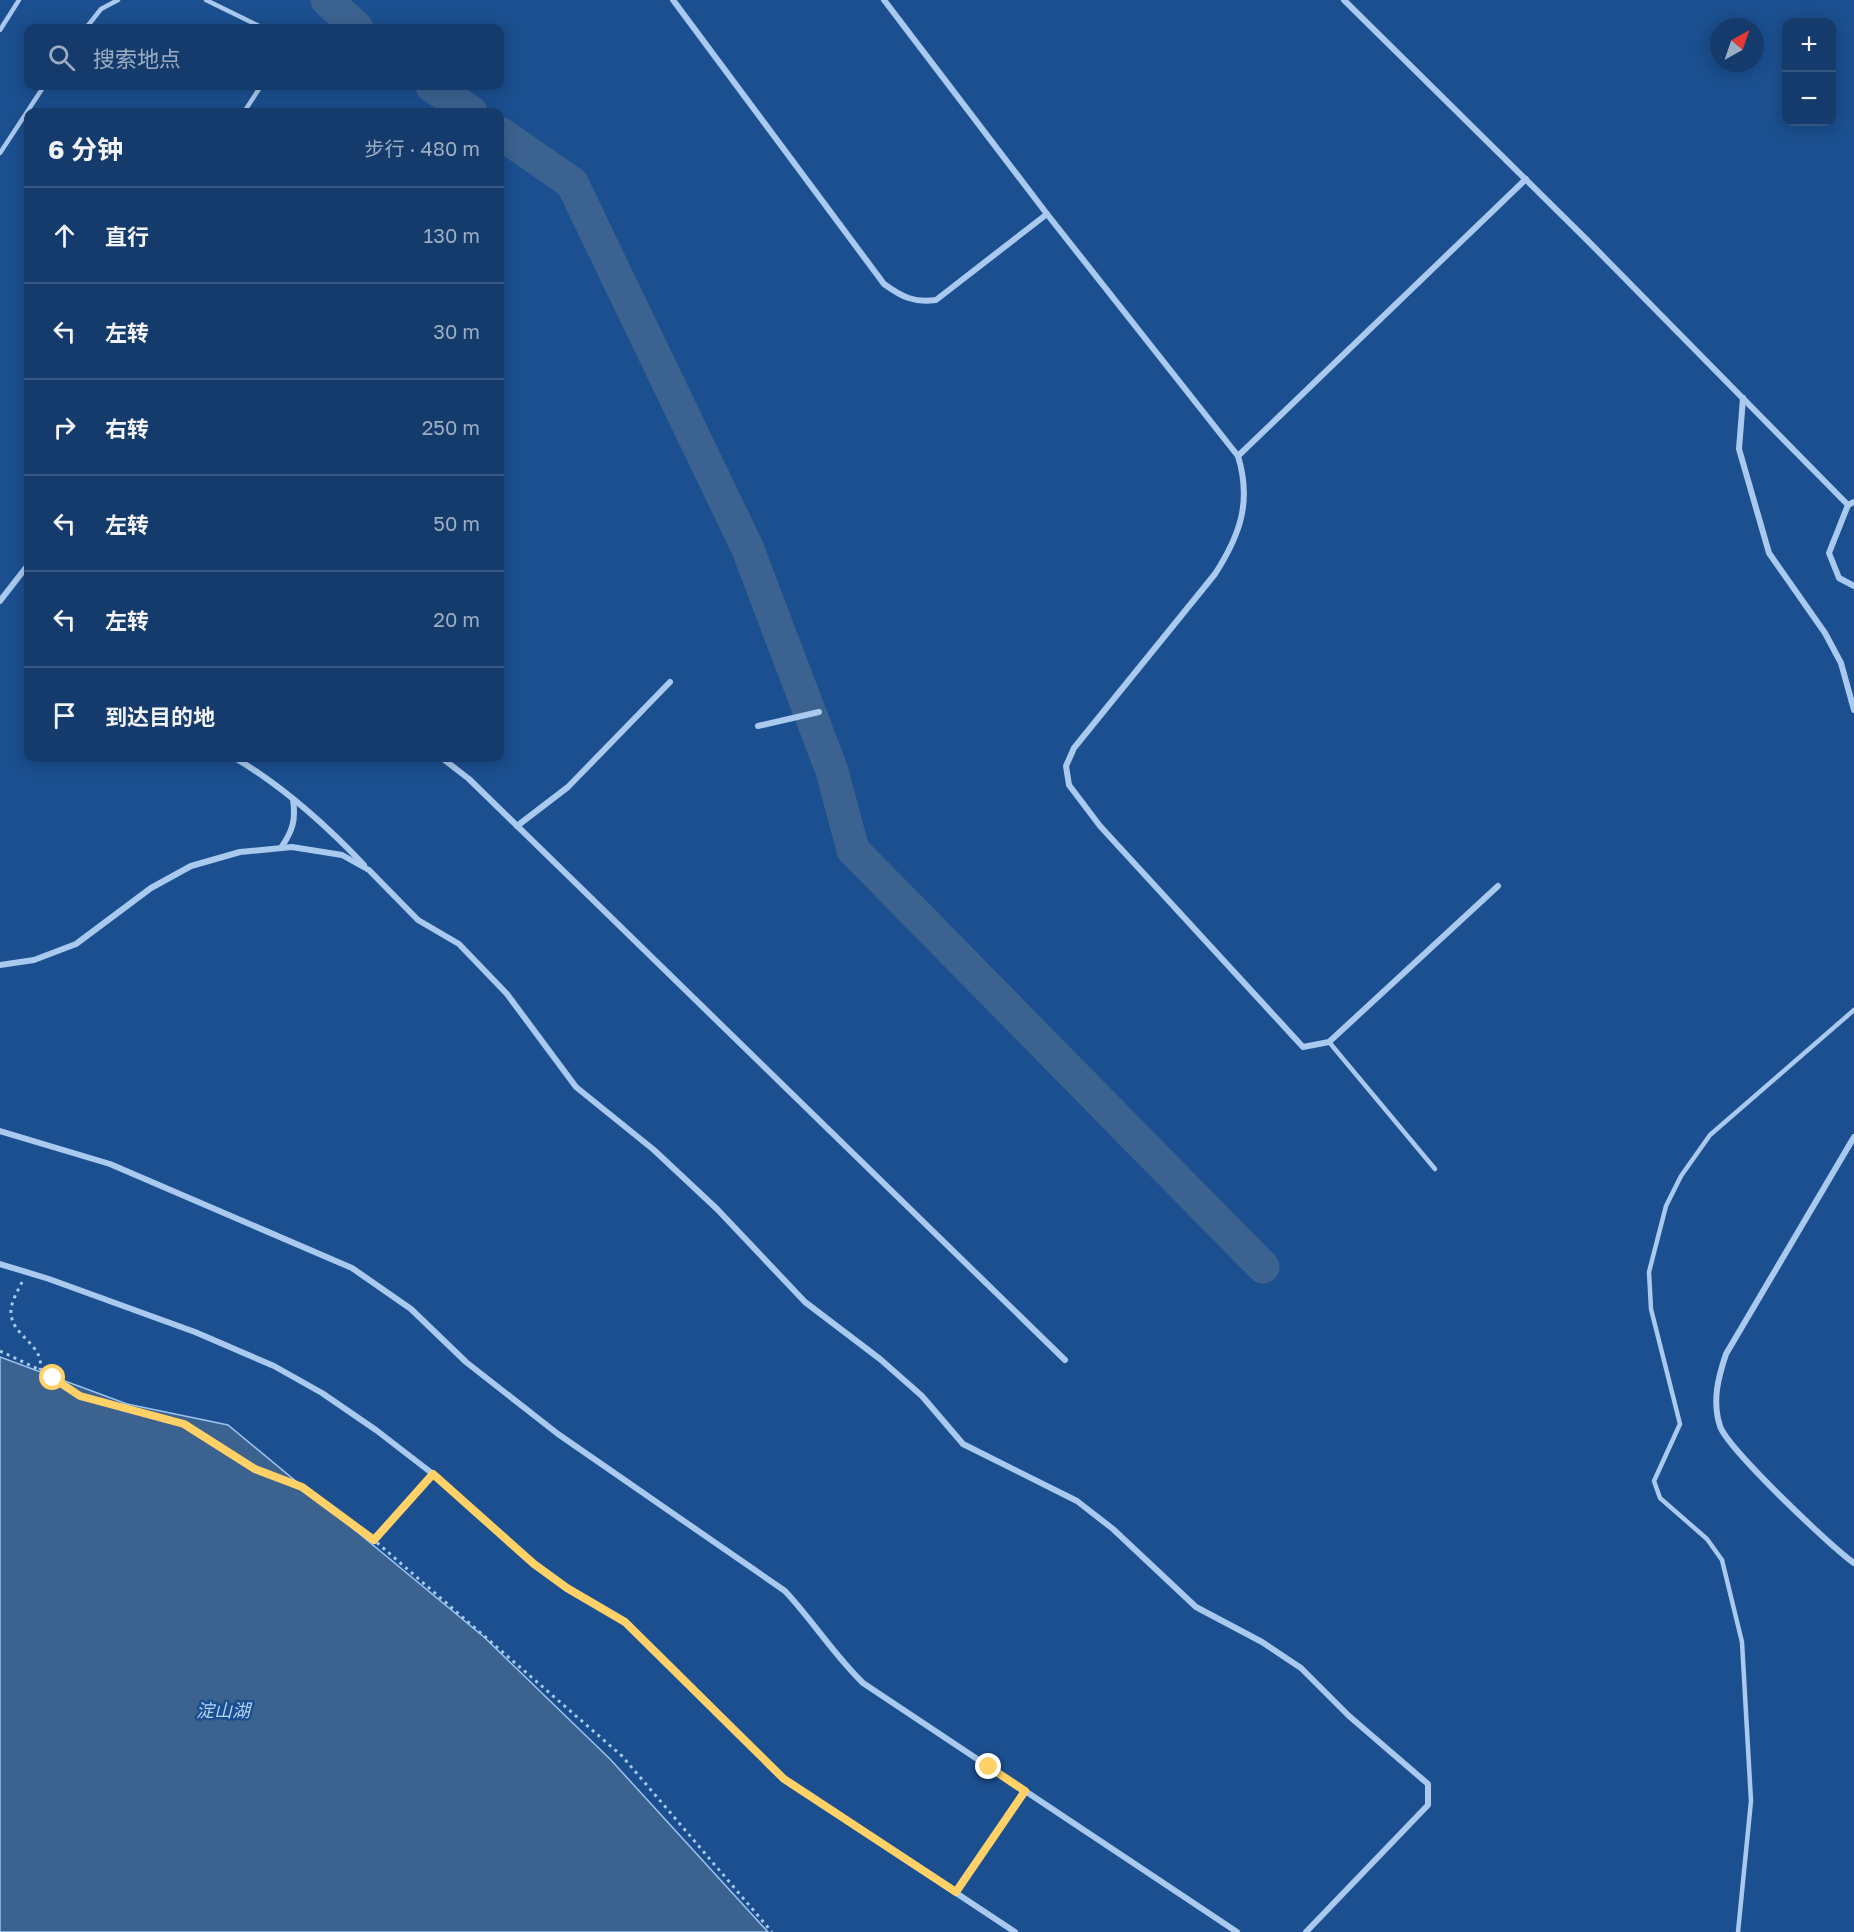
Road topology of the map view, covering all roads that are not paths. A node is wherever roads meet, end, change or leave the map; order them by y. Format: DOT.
graph roads {
  1 [pos="20,0"];
  2 [pos="118,0"];
  3 [pos="207,0"];
  4 [pos="674,0"];
  5 [pos="884,0"];
  6 [pos="1344,0"];
  7 [pos="89,24"];
  8 [pos="255,24"];
  9 [pos="0,30"];
  10 [pos="41,90"];
  11 [pos="258,90"];
  12 [pos="30,108"];
  13 [pos="247,108"];
  14 [pos="24,116"];
  15 [pos="0,153"];
  16 [pos="1526,179"];
  17 [pos="1047,214"];
  18 [pos="1743,398"];
  19 [pos="1238,456"];
  20 [pos="1851,503"];
  21 [pos="24,570"];
  22 [pos="1854,586"];
  23 [pos="0,601"];
  24 [pos="670,682"];
  25 [pos="1854,710"];
  26 [pos="819,712"];
  27 [pos="758,726"];
  28 [pos="241,762"];
  29 [pos="450,762"];
  30 [pos="293,798"];
  31 [pos="517,826"];
  32 [pos="281,848"];
  33 [pos="369,870"];
  34 [pos="1498,886"];
  35 [pos="0,965"];
  36 [pos="1854,1010"];
  37 [pos="1329,1042"];
  38 [pos="0,1131"];
  39 [pos="1854,1137"];
  40 [pos="1435,1169"];
  41 [pos="0,1264"];
  42 [pos="1065,1360"];
  43 [pos="1854,1563"];
  44 [pos="1025,1791"];
  45 [pos="956,1892"];
  46 [pos="1016,1932"];
  47 [pos="1237,1932"];
  48 [pos="1306,1932"];
  49 [pos="1738,1932"];
  1 -- 9 [label="lane"];
  2 -- 7 [label="lane"];
  3 -- 8 [label="lane"];
  4 -- 17 [label="street"];
  5 -- 17 [label="street"];
  6 -- 16 [label="street"];
  10 -- 12 [label="lane"];
  11 -- 13 [label="lane"];
  14 -- 15 [label="lane"];
  16 -- 18 [label="street"];
  16 -- 19 [label="street"];
  17 -- 19 [label="street"];
  18 -- 20 [label="street"];
  18 -- 25 [label="street"];
  19 -- 37 [label="street"];
  20 -- 22 [label="street"];
  21 -- 23 [label="street"];
  24 -- 31 [label="street"];
  26 -- 27 [label="street"];
  28 -- 30 [label="street"];
  29 -- 31 [label="street"];
  30 -- 32 [label="street"];
  30 -- 33 [label="street"];
  31 -- 42 [label="street"];
  32 -- 33 [label="street"];
  32 -- 35 [label="street"];
  33 -- 48 [label="street"];
  34 -- 37 [label="street"];
  36 -- 49 [label="lane"];
  37 -- 40 [label="lane"];
  38 -- 44 [label="street"];
  39 -- 43 [label="street"];
  41 -- 45 [label="street"];
  44 -- 45 [label="street"];
  44 -- 47 [label="street"];
  45 -- 46 [label="street"];
}
